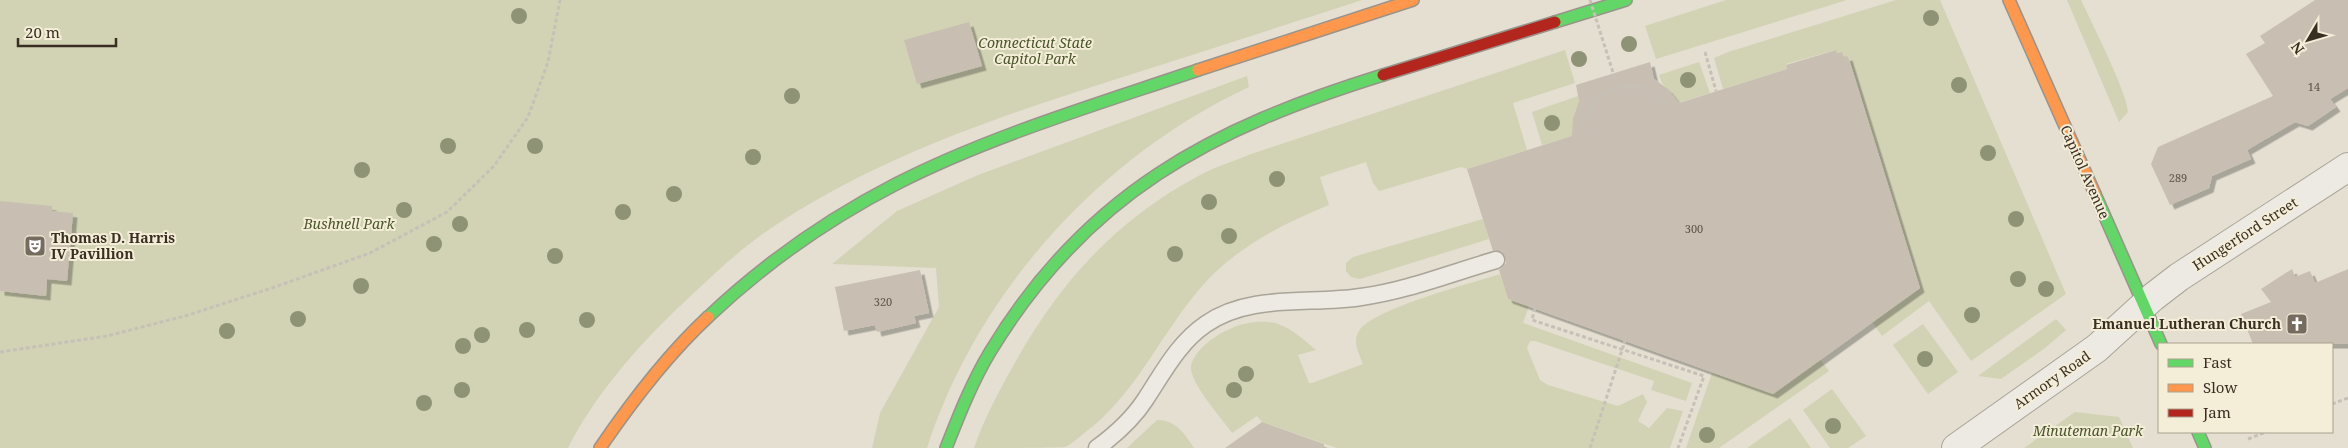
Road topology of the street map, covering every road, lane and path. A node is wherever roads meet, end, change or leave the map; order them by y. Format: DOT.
graph roads {
  1 [pos="560,0"];
  2 [pos="1413,0"];
  3 [pos="1590,0"];
  4 [pos="1626,0"];
  5 [pos="2009,0"];
  6 [pos="1705,52"];
  7 [pos="1618,88"];
  8 [pos="1716,91"];
  9 [pos="1668,107"];
  10 [pos="1588,132"];
  11 [pos="2348,167"];
  12 [pos="1496,260"];
  13 [pos="2144,306"];
  14 [pos="1535,308"];
  15 [pos="1626,341"];
  16 [pos="2161,343"];
  17 [pos="0,352"];
  18 [pos="2348,398"];
  19 [pos="2333,404"];
  20 [pos="2198,433"];
  21 [pos="2263,433"];
  22 [pos="2248,439"];
  23 [pos="600,448"];
  24 [pos="946,448"];
  25 [pos="1097,448"];
  26 [pos="1590,448"];
  27 [pos="1678,448"];
  28 [pos="1956,448"];
  29 [pos="2205,448"];
  1 -- 17 [label="path"];
  2 -- 23 [label="main road"];
  3 -- 7 [label="path, bridge"];
  4 -- 24 [label="main road"];
  5 -- 13 [label="main road, Capitol Avenue"];
  6 -- 8 [label="path"];
  7 -- 9 [label="path"];
  7 -- 10 [label="path"];
  11 -- 13 [label="street, Hungerford Street"];
  12 -- 25 [label="lane"];
  13 -- 16 [label="main road, Capitol Avenue"];
  13 -- 28 [label="street, Armory Road"];
  14 -- 27 [label="path"];
  15 -- 26 [label="path, bridge"];
  18 -- 19 [label="path"];
  20 -- 29 [label="main road"];
  21 -- 22 [label="path"];
}
